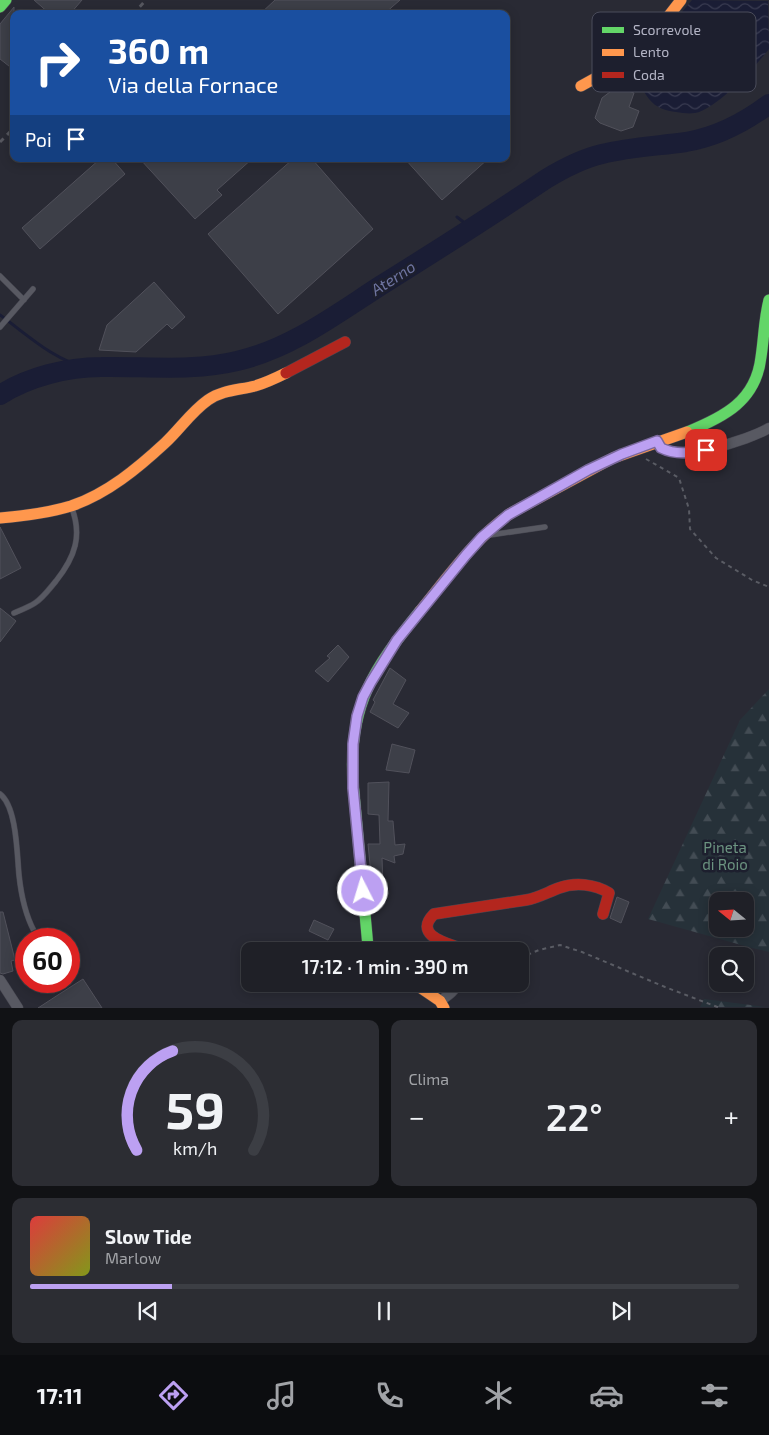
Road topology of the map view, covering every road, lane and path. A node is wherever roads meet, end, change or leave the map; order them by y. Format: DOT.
graph roads {
  1 [pos="6,0"];
  2 [pos="681,0"];
  3 [pos="0,7"];
  4 [pos="672,12"];
  5 [pos="592,80"];
  6 [pos="581,86"];
  7 [pos="0,276"];
  8 [pos="34,289"];
  9 [pos="24,300"];
  10 [pos="769,300"];
  11 [pos="0,327"];
  12 [pos="345,342"];
  13 [pos="769,428"];
  14 [pos="657,441"];
  15 [pos="632,450"];
  16 [pos="71,506"];
  17 [pos="0,518"];
  18 [pos="545,527"];
  19 [pos="482,537"];
  20 [pos="769,587"];
  21 [pos="14,613"];
  22 [pos="0,794"];
  23 [pos="603,914"];
  24 [pos="33,928"];
  25 [pos="368,942"];
  26 [pos="444,942"];
  27 [pos="529,954"];
  28 [pos="0,980"];
  29 [pos="426,992"];
  30 [pos="452,992"];
  31 [pos="442,1004"];
  32 [pos="18,1008"];
  33 [pos="720,1008"];
  1 -- 3 [label="main road"];
  2 -- 4 [label="main road"];
  5 -- 6 [label="main road"];
  7 -- 9 [label="lane"];
  8 -- 9 [label="lane"];
  9 -- 11 [label="lane"];
  10 -- 14 [label="main road"];
  12 -- 16 [label="main road"];
  13 -- 14 [label="street"];
  14 -- 15 [label="main road"];
  15 -- 19 [label="main road"];
  15 -- 20 [label="path"];
  16 -- 17 [label="main road"];
  16 -- 21 [label="lane"];
  18 -- 19 [label="lane"];
  19 -- 25 [label="main road"];
  22 -- 24 [label="lane"];
  23 -- 26 [label="main road"];
  27 -- 33 [label="path"];
  28 -- 32 [label="street"];
  29 -- 31 [label="main road"];
  30 -- 31 [label="street"];
}
